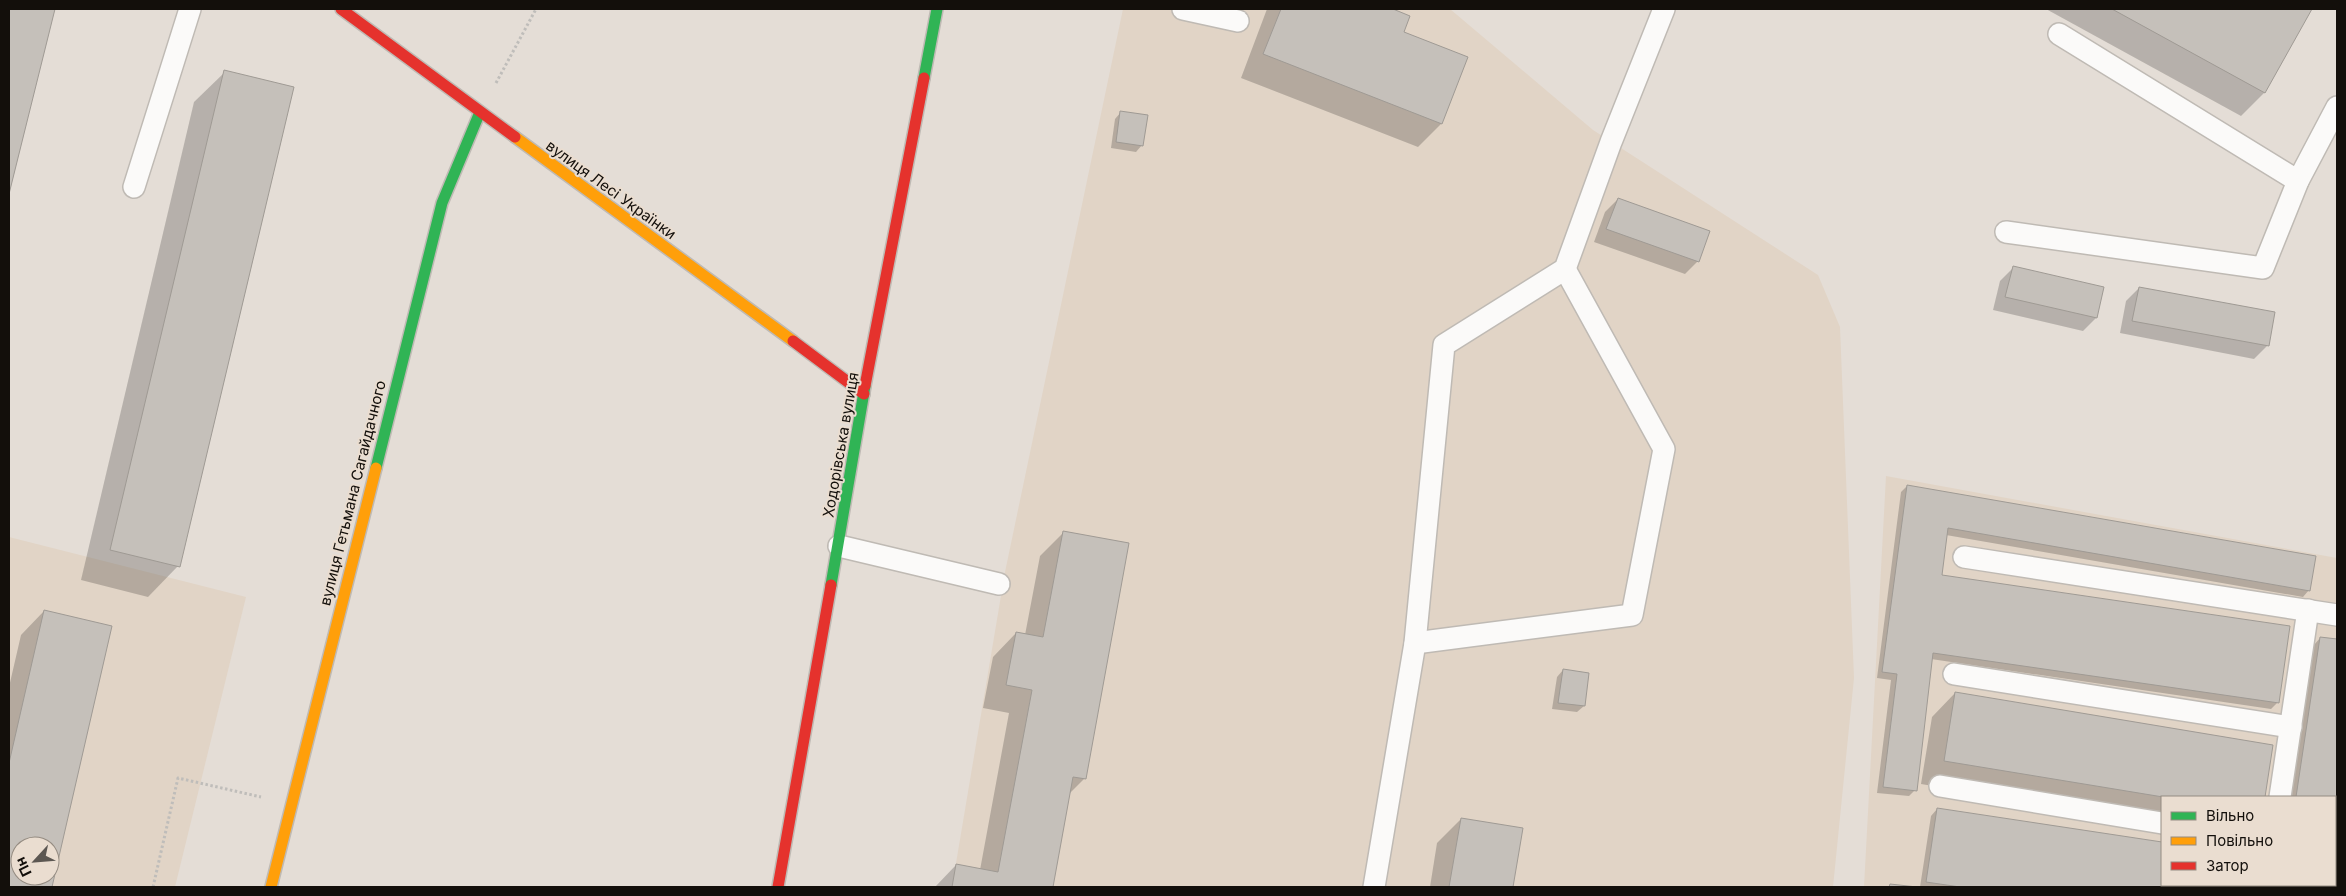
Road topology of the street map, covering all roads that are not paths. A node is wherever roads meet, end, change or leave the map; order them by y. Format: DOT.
graph roads {
  1 [pos="190,9"];
  2 [pos="341,9"];
  3 [pos="936,9"];
  4 [pos="1183,9"];
  5 [pos="1664,9"];
  6 [pos="1238,21"];
  7 [pos="2059,34"];
  8 [pos="2337,106"];
  9 [pos="480,112"];
  10 [pos="2298,181"];
  11 [pos="134,186"];
  12 [pos="2006,232"];
  13 [pos="1566,269"];
  14 [pos="864,394"];
  15 [pos="839,546"];
  16 [pos="1964,557"];
  17 [pos="999,584"];
  18 [pos="2308,610"];
  19 [pos="2337,615"];
  20 [pos="1415,643"];
  21 [pos="1954,674"];
  22 [pos="2291,727"];
  23 [pos="1940,786"];
  24 [pos="2280,796"];
  25 [pos="2161,824"];
  26 [pos="272,887"];
  27 [pos="778,887"];
  28 [pos="1374,887"];
  1 -- 11 [label="lane"];
  2 -- 9 [label="street, вулиця Лесі Українки"];
  3 -- 14 [label="street, Ходорівська вулиця"];
  4 -- 6 [label="lane"];
  5 -- 13 [label="lane"];
  7 -- 10 [label="lane"];
  8 -- 10 [label="lane"];
  9 -- 14 [label="street, вулиця Лесі Українки"];
  9 -- 26 [label="street, вулиця Гетьмана Сагайдачного"];
  10 -- 12 [label="lane"];
  13 -- 20 [label="lane"];
  13 -- 20 [label="lane"];
  14 -- 15 [label="street, Ходорівська вулиця"];
  15 -- 17 [label="lane"];
  15 -- 27 [label="street, Ходорівська вулиця"];
  16 -- 18 [label="lane"];
  18 -- 19 [label="lane"];
  18 -- 22 [label="lane"];
  20 -- 28 [label="lane"];
  21 -- 22 [label="lane"];
  22 -- 24 [label="lane"];
  23 -- 25 [label="lane"];
}
